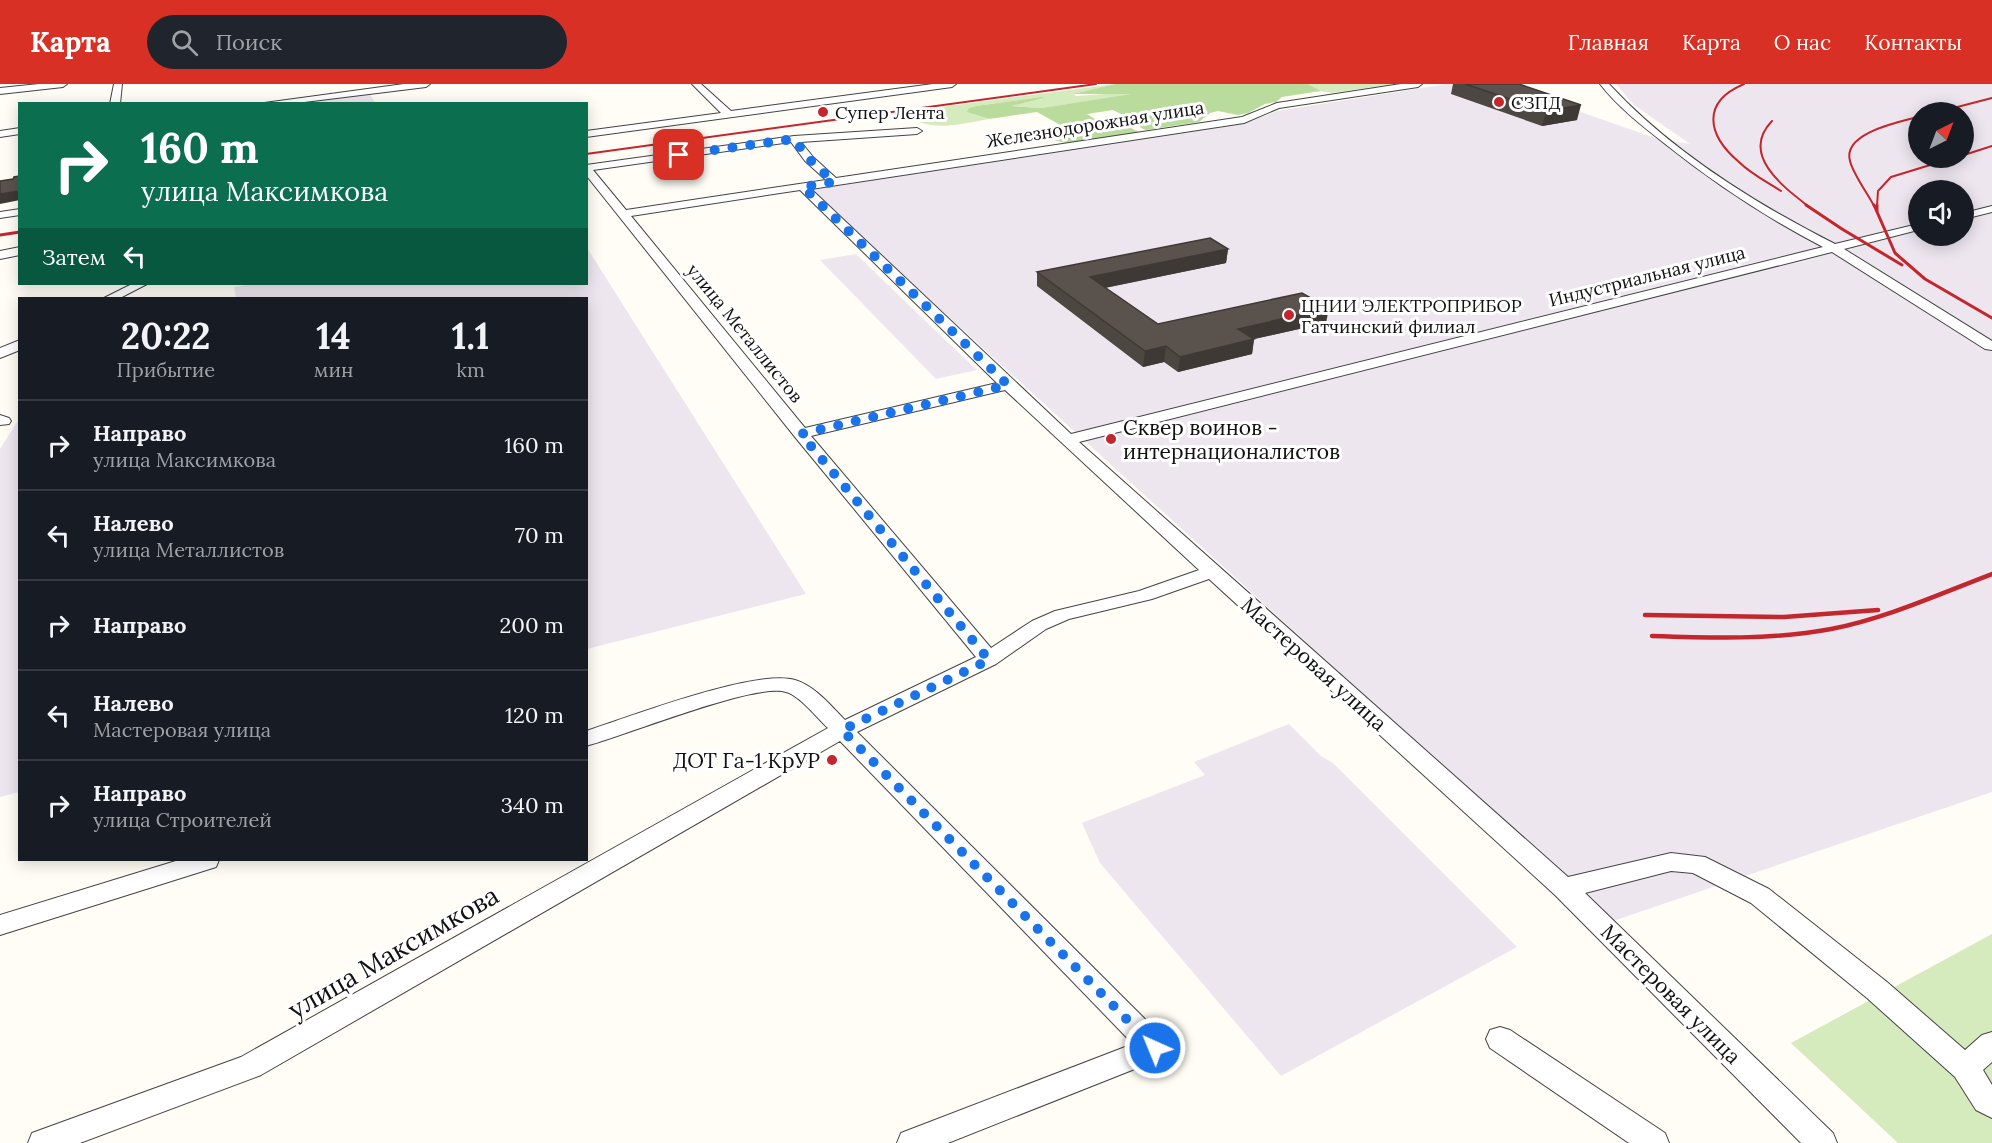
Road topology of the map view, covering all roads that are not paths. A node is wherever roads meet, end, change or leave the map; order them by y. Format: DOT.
graph roads {
  1 [pos="63,84"];
  2 [pos="118,84"];
  3 [pos="426,84"];
  4 [pos="696,84"];
  5 [pos="952,84"];
  6 [pos="1418,84"];
  7 [pos="1604,84"];
  8 [pos="380,90"];
  9 [pos="0,91"];
  10 [pos="115,102"];
  11 [pos="278,102"];
  12 [pos="729,115"];
  13 [pos="18,131"];
  14 [pos="917,132"];
  15 [pos="0,134"];
  16 [pos="588,134"];
  17 [pos="794,139"];
  18 [pos="588,168"];
  19 [pos="588,170"];
  20 [pos="834,182"];
  21 [pos="803,187"];
  22 [pos="1992,210"];
  23 [pos="18,212"];
  24 [pos="623,214"];
  25 [pos="1974,214"];
  26 [pos="0,215"];
  27 [pos="1908,230"];
  28 [pos="1834,248"];
  29 [pos="18,251"];
  30 [pos="0,255"];
  31 [pos="139,285"];
  32 [pos="113,297"];
  33 [pos="18,345"];
  34 [pos="1990,346"];
  35 [pos="0,354"];
  36 [pos="1008,385"];
  37 [pos="801,434"];
  38 [pos="1070,439"];
  39 [pos="1212,572"];
  40 [pos="989,660"];
  41 [pos="842,730"];
  42 [pos="588,738"];
  43 [pos="204,861"];
  44 [pos="1564,888"];
  45 [pos="0,925"];
  46 [pos="1500,1039"];
  47 [pos="1992,1044"];
  48 [pos="1965,1068"];
  49 [pos="1992,1105"];
  50 [pos="43,1143"];
  51 [pos="912,1143"];
  52 [pos="1654,1143"];
  53 [pos="1822,1143"];
  1 -- 9 [label="street"];
  2 -- 10 [label="street"];
  3 -- 8 [label="street"];
  4 -- 12 [label="street"];
  5 -- 12 [label="street"];
  6 -- 20 [label="street, Железнодорожная улица"];
  7 -- 28 [label="street"];
  8 -- 11 [label="street"];
  12 -- 16 [label="street"];
  13 -- 15 [label="street"];
  14 -- 17 [label="street"];
  17 -- 18 [label="street"];
  17 -- 20 [label="street"];
  19 -- 24 [label="street, улица Металлистов"];
  20 -- 21 [label="street, Железнодорожная улица"];
  21 -- 24 [label="street, Железнодорожная улица"];
  21 -- 36 [label="street, Мастеровая улица"];
  22 -- 25 [label="street"];
  23 -- 26 [label="street"];
  24 -- 37 [label="street, улица Металлистов"];
  27 -- 28 [label="street, Индустриальная улица"];
  28 -- 34 [label="street"];
  28 -- 38 [label="street, Индустриальная улица"];
  29 -- 30 [label="street"];
  31 -- 32 [label="street"];
  33 -- 35 [label="street"];
  36 -- 37 [label="street"];
  36 -- 38 [label="street, Мастеровая улица"];
  37 -- 40 [label="street, улица Металлистов"];
  38 -- 39 [label="street, Мастеровая улица"];
  39 -- 40 [label="street, улица Максимкова"];
  39 -- 44 [label="street, Мастеровая улица"];
  40 -- 41 [label="street, улица Максимкова"];
  41 -- 42 [label="street"];
  41 -- 50 [label="street, улица Максимкова"];
  41 -- 51 [label="street"];
  43 -- 45 [label="street"];
  44 -- 48 [label="street"];
  44 -- 53 [label="street, Мастеровая улица"];
  46 -- 52 [label="street"];
  47 -- 48 [label="street"];
  48 -- 49 [label="street"];
}
